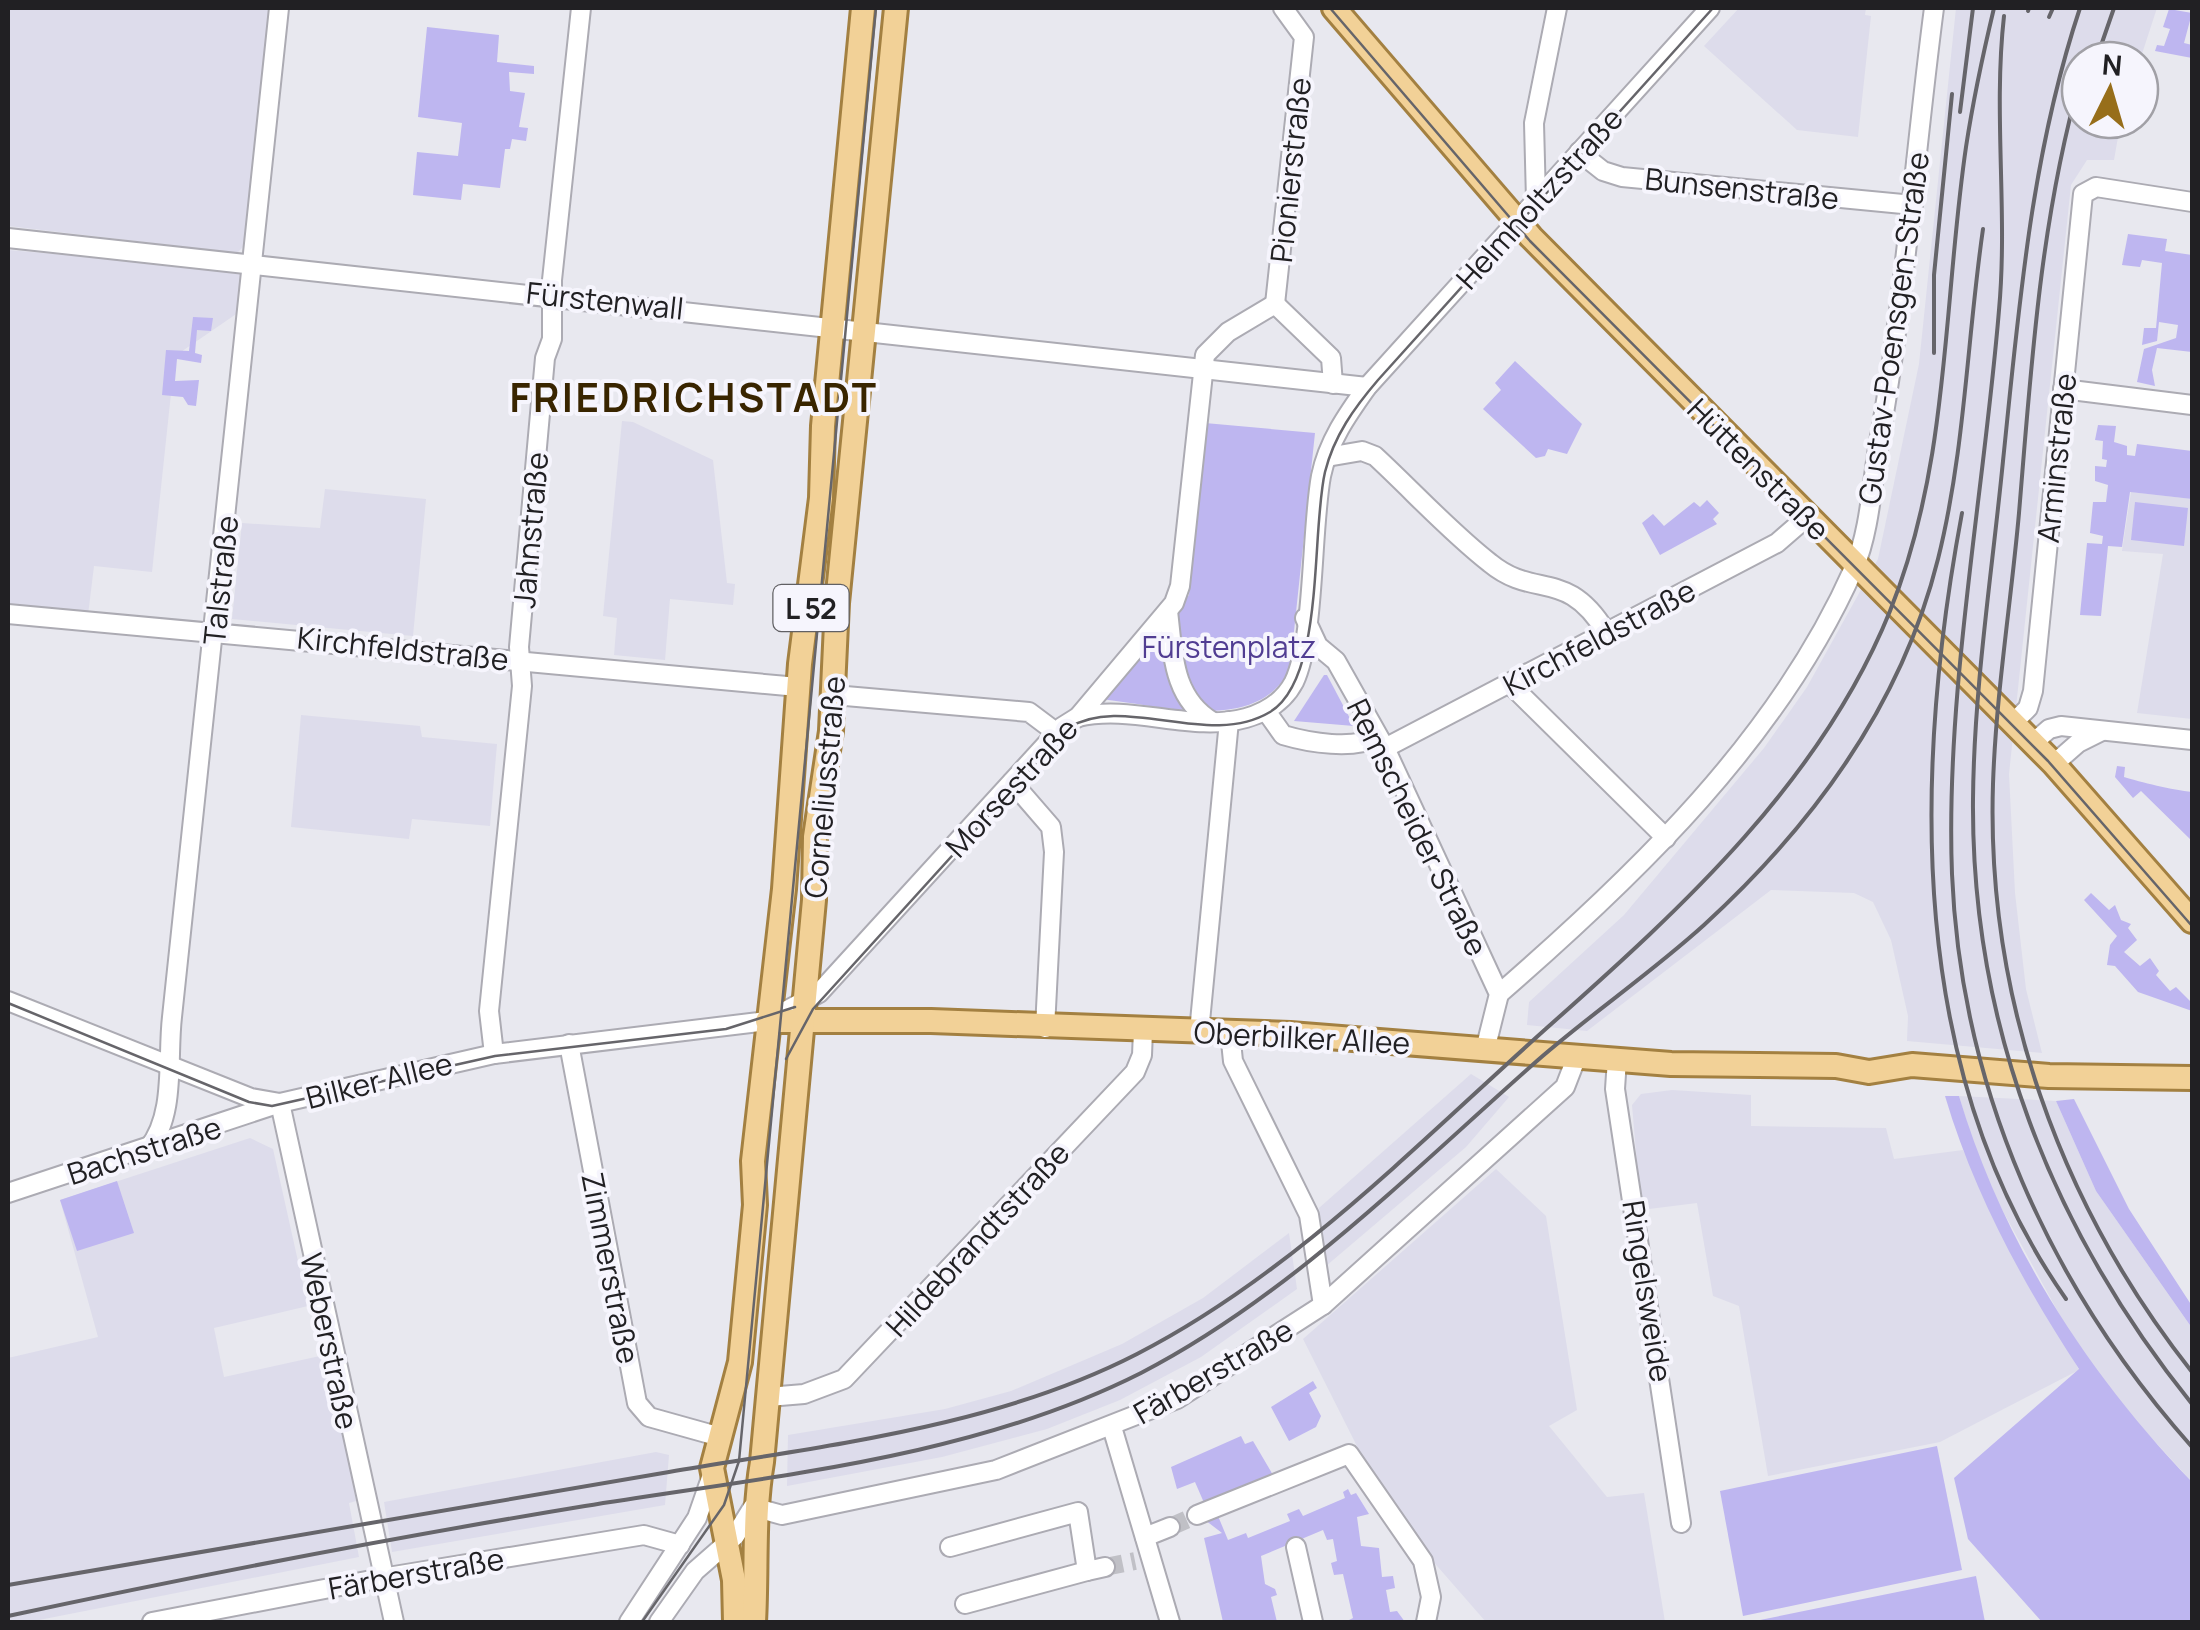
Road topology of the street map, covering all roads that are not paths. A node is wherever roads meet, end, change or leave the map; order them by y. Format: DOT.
graph roads {
  1 [pos="280,8"];
  2 [pos="581,8"];
  3 [pos="863,8"];
  4 [pos="896,8"];
  5 [pos="1283,8"];
  6 [pos="1334,8"];
  7 [pos="1557,8"];
  8 [pos="1710,8"];
  9 [pos="1934,8"];
  10 [pos="1579,152"];
  11 [pos="1536,200"];
  12 [pos="2192,202"];
  13 [pos="1913,205"];
  14 [pos="1517,222"];
  15 [pos="8,238"];
  16 [pos="252,262"];
  17 [pos="554,294"];
  18 [pos="1275,304"];
  19 [pos="834,325"];
  20 [pos="866,329"];
  21 [pos="1202,369"];
  22 [pos="1333,384"];
  23 [pos="1366,387"];
  24 [pos="2063,389"];
  25 [pos="2192,405"];
  26 [pos="1327,457"];
  27 [pos="1806,517"];
  28 [pos="1855,566"];
  29 [pos="1168,611"];
  30 [pos="8,614"];
  31 [pos="1305,618"];
  32 [pos="1606,632"];
  33 [pos="214,634"];
  34 [pos="521,660"];
  35 [pos="1511,685"];
  36 [pos="790,686"];
  37 [pos="834,695"];
  38 [pos="1266,711"];
  39 [pos="1078,717"];
  40 [pos="1221,721"];
  41 [pos="2014,722"];
  42 [pos="2103,731"];
  43 [pos="1057,733"];
  44 [pos="2192,740"];
  45 [pos="2034,742"];
  46 [pos="1382,743"];
  47 [pos="795,744"];
  48 [pos="2054,764"];
  49 [pos="826,767"];
  50 [pos="1012,782"];
  51 [pos="1666,838"];
  52 [pos="2192,921"];
  53 [pos="809,949"];
  54 [pos="852,962"];
  55 [pos="1499,994"];
  56 [pos="8,1001"];
  57 [pos="804,1010"];
  58 [pos="767,1021"];
  59 [pos="1045,1028"];
  60 [pos="1143,1031"];
  61 [pos="1199,1032"];
  62 [pos="1230,1032"];
  63 [pos="569,1044"];
  64 [pos="1486,1046"];
  65 [pos="494,1054"];
  66 [pos="1577,1056"];
  67 [pos="1617,1060"];
  68 [pos="167,1064"];
  69 [pos="2192,1078"];
  70 [pos="280,1103"];
  71 [pos="148,1149"];
  72 [pos="8,1194"];
  73 [pos="1323,1304"];
  74 [pos="768,1397"];
  75 [pos="1112,1427"];
  76 [pos="718,1436"];
  77 [pos="712,1475"];
  78 [pos="716,1503"];
  79 [pos="752,1511"];
  80 [pos="1197,1515"];
  81 [pos="1681,1523"];
  82 [pos="1170,1526"];
  83 [pos="1145,1536"];
  84 [pos="726,1544"];
  85 [pos="680,1545"];
  86 [pos="950,1547"];
  87 [pos="1296,1547"];
  88 [pos="1154,1557"];
  89 [pos="1135,1561"];
  90 [pos="382,1578"];
  91 [pos="964,1604"];
  92 [pos="152,1622"];
  93 [pos="394,1622"];
  94 [pos="629,1622"];
  95 [pos="659,1622"];
  96 [pos="734,1622"];
  97 [pos="754,1622"];
  98 [pos="1170,1622"];
  99 [pos="1312,1622"];
  100 [pos="1426,1622"];
  1 -- 16 [label="street, Talstraße"];
  2 -- 17 [label="street, Jahnstraße"];
  3 -- 19 [label="main road, Corneliusstraße / L 52"];
  4 -- 20 [label="main road, Corneliusstraße / L 52"];
  5 -- 18 [label="street, Pionierstraße"];
  6 -- 14 [label="main road, Hüttenstraße"];
  7 -- 11 [label="street"];
  8 -- 10 [label="street, Helmholtzstraße"];
  9 -- 13 [label="street, Gustav-Poensgen-Straße"];
  10 -- 11 [label="street, Helmholtzstraße"];
  10 -- 13 [label="street, Bunsenstraße"];
  11 -- 14 [label="street, Helmholtzstraße"];
  12 -- 24 [label="street, Arminstraße"];
  13 -- 28 [label="street, Gustav-Poensgen-Straße"];
  14 -- 23 [label="street, Helmholtzstraße"];
  14 -- 27 [label="main road, Hüttenstraße"];
  15 -- 16 [label="street, Fürstenwall"];
  16 -- 17 [label="street, Fürstenwall"];
  16 -- 33 [label="street, Talstraße"];
  17 -- 19 [label="street, Fürstenwall"];
  17 -- 34 [label="street, Jahnstraße"];
  18 -- 21 [label="street"];
  18 -- 22 [label="street"];
  19 -- 20 [label="street, Fürstenwall"];
  19 -- 36 [label="main road, Corneliusstraße / L 52"];
  20 -- 21 [label="street, Fürstenwall"];
  20 -- 37 [label="main road, Corneliusstraße / L 52"];
  21 -- 22 [label="street"];
  21 -- 29 [label="street"];
  22 -- 23 [label="street"];
  23 -- 26 [label="street"];
  24 -- 25 [label="street"];
  24 -- 41 [label="street, Arminstraße"];
  26 -- 31 [label="street"];
  26 -- 32 [label="street"];
  27 -- 28 [label="main road, Hüttenstraße"];
  27 -- 32 [label="street, Kirchfeldstraße"];
  28 -- 41 [label="main road, Hüttenstraße"];
  28 -- 51 [label="street, Gustav-Poensgen-Straße"];
  29 -- 39 [label="street, Morsestraße"];
  29 -- 40 [label="street"];
  30 -- 33 [label="street, Kirchfeldstraße"];
  31 -- 38 [label="street"];
  31 -- 46 [label="street, Remscheider Straße"];
  32 -- 35 [label="street, Kirchfeldstraße"];
  33 -- 34 [label="street, Kirchfeldstraße"];
  33 -- 68 [label="street, Talstraße"];
  34 -- 36 [label="street, Kirchfeldstraße"];
  34 -- 65 [label="street, Jahnstraße"];
  35 -- 46 [label="street, Kirchfeldstraße"];
  35 -- 51 [label="street"];
  36 -- 47 [label="main road, Corneliusstraße / L 52"];
  37 -- 43 [label="street"];
  37 -- 49 [label="main road, Corneliusstraße / L 52"];
  38 -- 40 [label="street"];
  38 -- 46 [label="street, Kirchfeldstraße"];
  39 -- 40 [label="street"];
  39 -- 43 [label="street, Morsestraße"];
  40 -- 61 [label="street"];
  41 -- 45 [label="main road, Hüttenstraße"];
  42 -- 44 [label="street"];
  42 -- 45 [label="street"];
  42 -- 48 [label="street"];
  43 -- 50 [label="street, Morsestraße"];
  45 -- 48 [label="main road, Hüttenstraße"];
  46 -- 55 [label="street, Remscheider Straße"];
  47 -- 49 [label="main road"];
  47 -- 58 [label="main road, Corneliusstraße / L 52"];
  48 -- 52 [label="main road, Hüttenstraße"];
  49 -- 53 [label="main road, Corneliusstraße / L 52"];
  50 -- 54 [label="street, Morsestraße"];
  50 -- 59 [label="street"];
  51 -- 55 [label="street, Gustav-Poensgen-Straße"];
  53 -- 54 [label="street"];
  53 -- 57 [label="main road, Corneliusstraße / L 52"];
  54 -- 57 [label="street, Morsestraße"];
  55 -- 64 [label="street, Remscheider Straße"];
  56 -- 68 [label="street, Bilker Allee"];
  57 -- 58 [label="main road, Oberbilker Allee"];
  57 -- 59 [label="main road, Oberbilker Allee"];
  57 -- 74 [label="main road, Corneliusstraße / L 52"];
  58 -- 63 [label="street, Bilker Allee"];
  58 -- 76 [label="main road, Corneliusstraße / L 52"];
  59 -- 60 [label="main road, Oberbilker Allee"];
  60 -- 61 [label="main road, Oberbilker Allee"];
  60 -- 74 [label="street, Hildebrandtstraße"];
  61 -- 62 [label="main road, Oberbilker Allee"];
  62 -- 64 [label="main road, Oberbilker Allee"];
  62 -- 73 [label="street"];
  63 -- 65 [label="street, Bilker Allee"];
  63 -- 76 [label="street, Zimmerstraße"];
  64 -- 66 [label="main road, Oberbilker Allee"];
  65 -- 70 [label="street, Bilker Allee"];
  66 -- 67 [label="main road, Oberbilker Allee"];
  66 -- 73 [label="street, Färberstraße"];
  67 -- 69 [label="main road, Oberbilker Allee"];
  67 -- 81 [label="street, Ringelsweide"];
  68 -- 70 [label="street, Bilker Allee"];
  68 -- 71 [label="street, Talstraße"];
  70 -- 71 [label="street, Bachstraße"];
  70 -- 90 [label="street, Weberstraße"];
  71 -- 72 [label="street, Bachstraße"];
  73 -- 75 [label="street, Färberstraße"];
  74 -- 79 [label="main road, Corneliusstraße / L 52"];
  75 -- 79 [label="street, Färberstraße"];
  75 -- 83 [label="street"];
  76 -- 77 [label="main road, Corneliusstraße / L 52"];
  77 -- 78 [label="main road, L 52"];
  77 -- 85 [label="street"];
  78 -- 79 [label="main road"];
  78 -- 84 [label="main road, L 52"];
  79 -- 84 [label="street"];
  79 -- 97 [label="main road, L 52"];
  80 -- 100 [label="street"];
  82 -- 83 [label="street"];
  83 -- 88 [label="street"];
  84 -- 95 [label="street"];
  84 -- 96 [label="main road, L 52"];
  85 -- 90 [label="street, Färberstraße"];
  85 -- 94 [label="street"];
  86 -- 91 [label="street"];
  87 -- 99 [label="street"];
  88 -- 89 [label="street"];
  88 -- 98 [label="street"];
  90 -- 92 [label="street, Färberstraße"];
  90 -- 93 [label="street, Weberstraße"];
}
